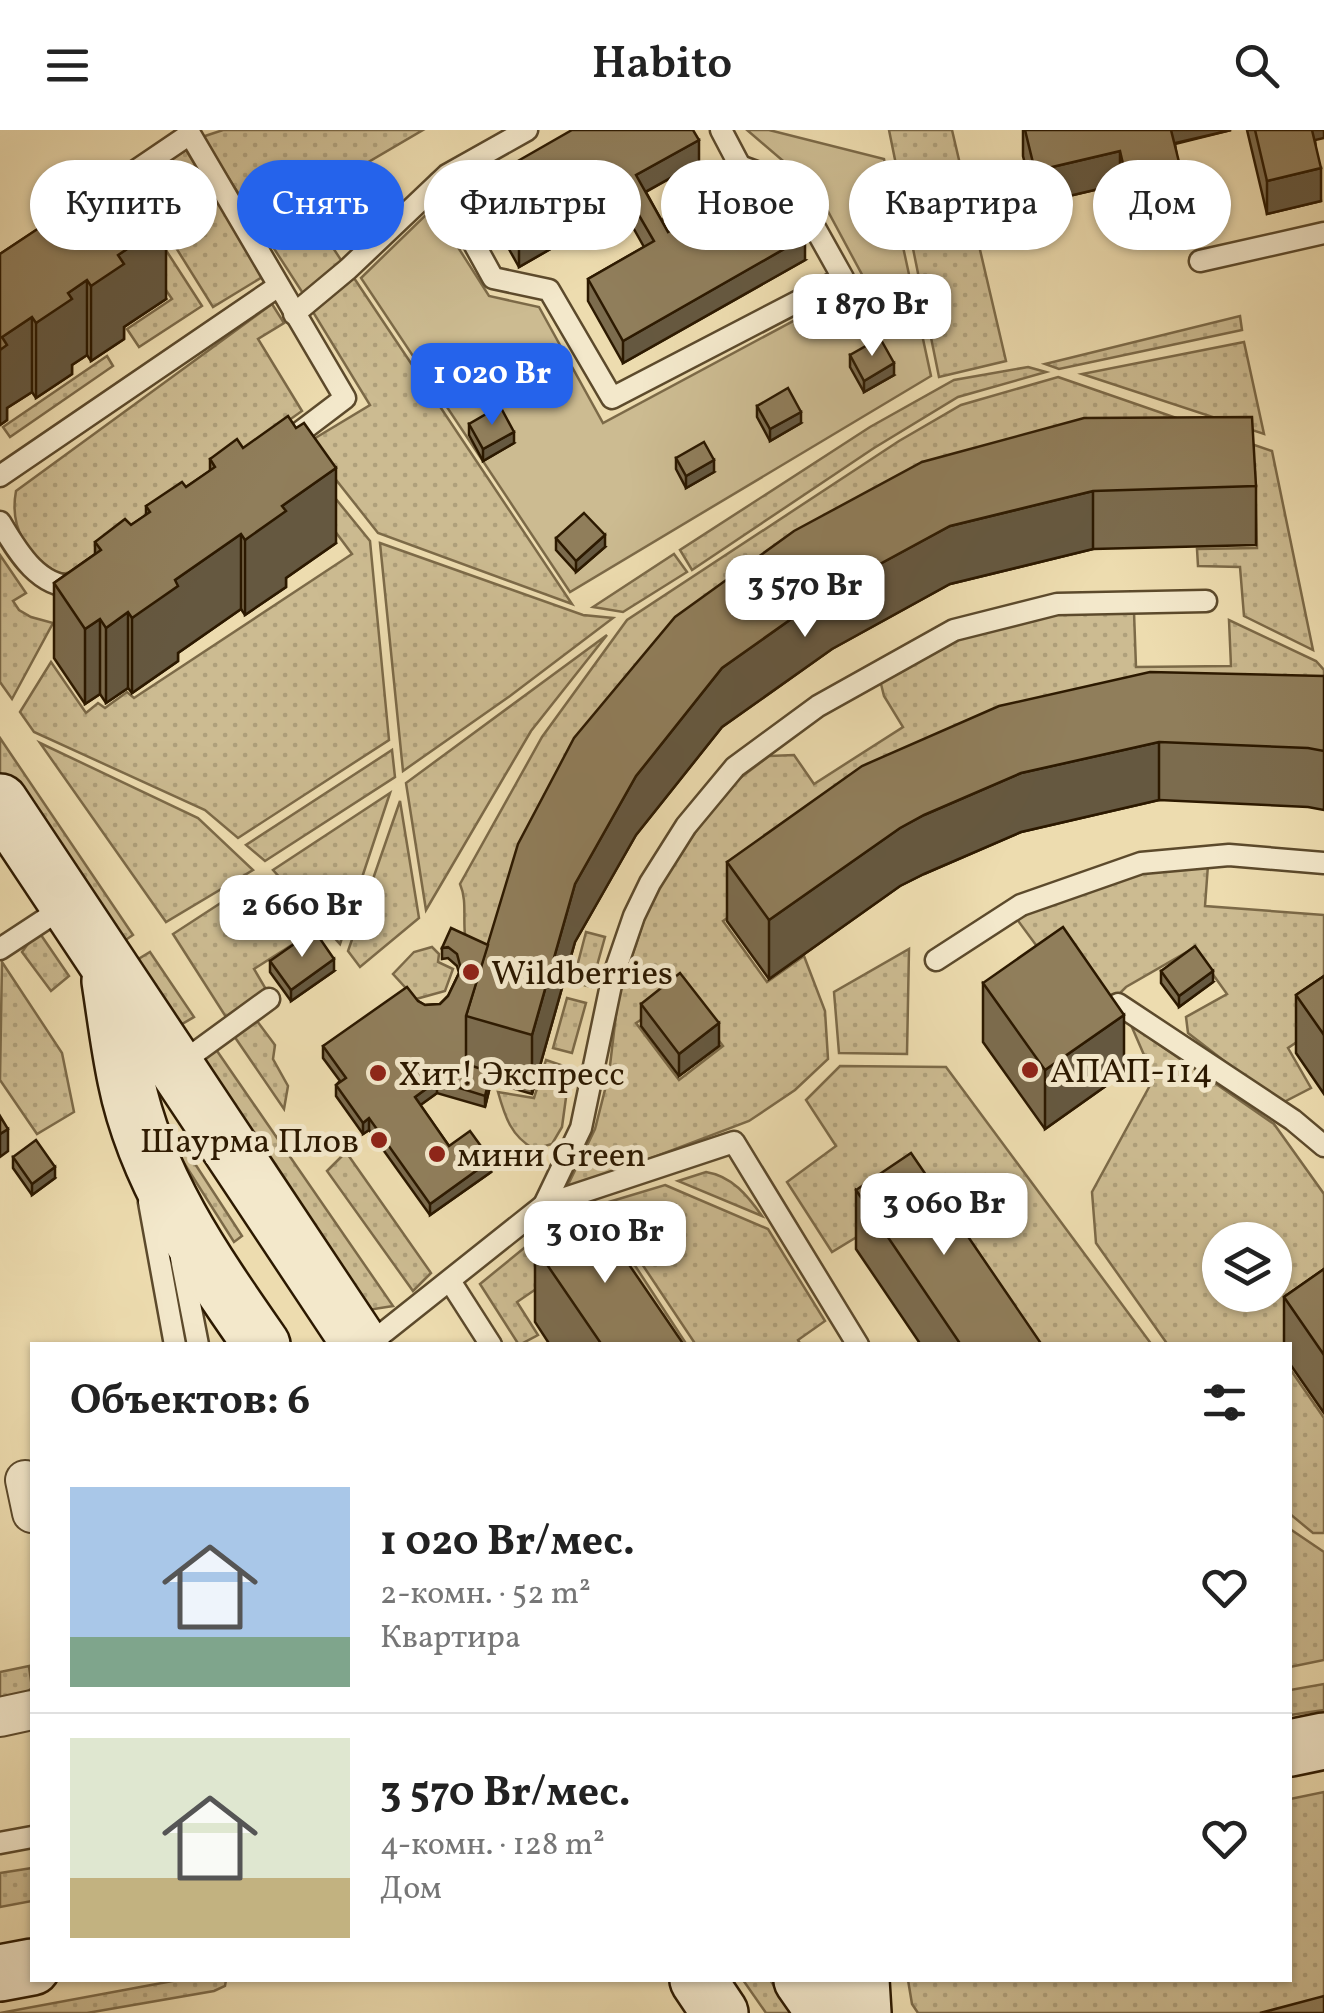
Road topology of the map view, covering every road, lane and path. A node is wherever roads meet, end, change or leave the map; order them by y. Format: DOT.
graph roads {
  1 [pos="527,130"];
  2 [pos="721,130"];
  3 [pos="152,160"];
  4 [pos="205,160"];
  5 [pos="477,160"];
  6 [pos="737,160"];
  7 [pos="217,181"];
  8 [pos="424,197"];
  9 [pos="1324,233"];
  10 [pos="478,250"];
  11 [pos="827,250"];
  12 [pos="1200,262"];
  13 [pos="277,287"];
  14 [pos="294,314"];
  15 [pos="267,457"];
  16 [pos="0,476"];
  17 [pos="0,522"];
  18 [pos="94,582"];
  19 [pos="1206,601"];
  20 [pos="0,802"];
  21 [pos="1324,863"];
  22 [pos="69,904"];
  23 [pos="0,949"];
  24 [pos="936,960"];
  25 [pos="269,999"];
  26 [pos="1118,1004"];
  27 [pos="151,1075"];
  28 [pos="1324,1146"];
  29 [pos="168,1194"];
  30 [pos="544,1205"];
  31 [pos="450,1281"];
  32 [pos="175,1342"];
  33 [pos="185,1342"];
  34 [pos="197,1342"];
  35 [pos="209,1342"];
  36 [pos="260,1342"];
  37 [pos="363,1342"];
  38 [pos="369,1342"];
  39 [pos="489,1342"];
  40 [pos="856,1342"];
  41 [pos="30,1710"];
  42 [pos="0,1717"];
  43 [pos="1324,1741"];
  44 [pos="1292,1748"];
  45 [pos="30,1836"];
  46 [pos="0,1843"];
  47 [pos="30,1967"];
  48 [pos="0,1973"];
  49 [pos="699,1982"];
  50 [pos="803,1982"];
  51 [pos="860,1982"];
  52 [pos="720,2013"];
  53 [pos="825,2013"];
  54 [pos="863,2013"];
  1 -- 5 [label="lane"];
  2 -- 6 [label="lane"];
  3 -- 4 [label="lane"];
  7 -- 13 [label="lane"];
  8 -- 14 [label="lane"];
  9 -- 12 [label="lane"];
  10 -- 11 [label="lane"];
  13 -- 14 [label="lane"];
  13 -- 16 [label="lane"];
  14 -- 15 [label="lane"];
  17 -- 18 [label="lane"];
  19 -- 30 [label="lane"];
  20 -- 22 [label="main road"];
  21 -- 24 [label="lane"];
  22 -- 23 [label="lane"];
  22 -- 27 [label="main road"];
  25 -- 27 [label="lane"];
  26 -- 28 [label="lane"];
  27 -- 29 [label="main road"];
  27 -- 32 [label="lane"];
  27 -- 37 [label="main road"];
  29 -- 33 [label="lane"];
  29 -- 34 [label="lane"];
  29 -- 35 [label="lane"];
  29 -- 36 [label="main road"];
  30 -- 31 [label="lane"];
  30 -- 40 [label="lane"];
  31 -- 38 [label="lane"];
  31 -- 39 [label="lane"];
  41 -- 42 [label="street"];
  43 -- 44 [label="main road"];
  45 -- 46 [label="lane"];
  47 -- 48 [label="main road"];
  49 -- 52 [label="main road"];
  50 -- 53 [label="main road"];
  51 -- 54 [label="main road"];
}
